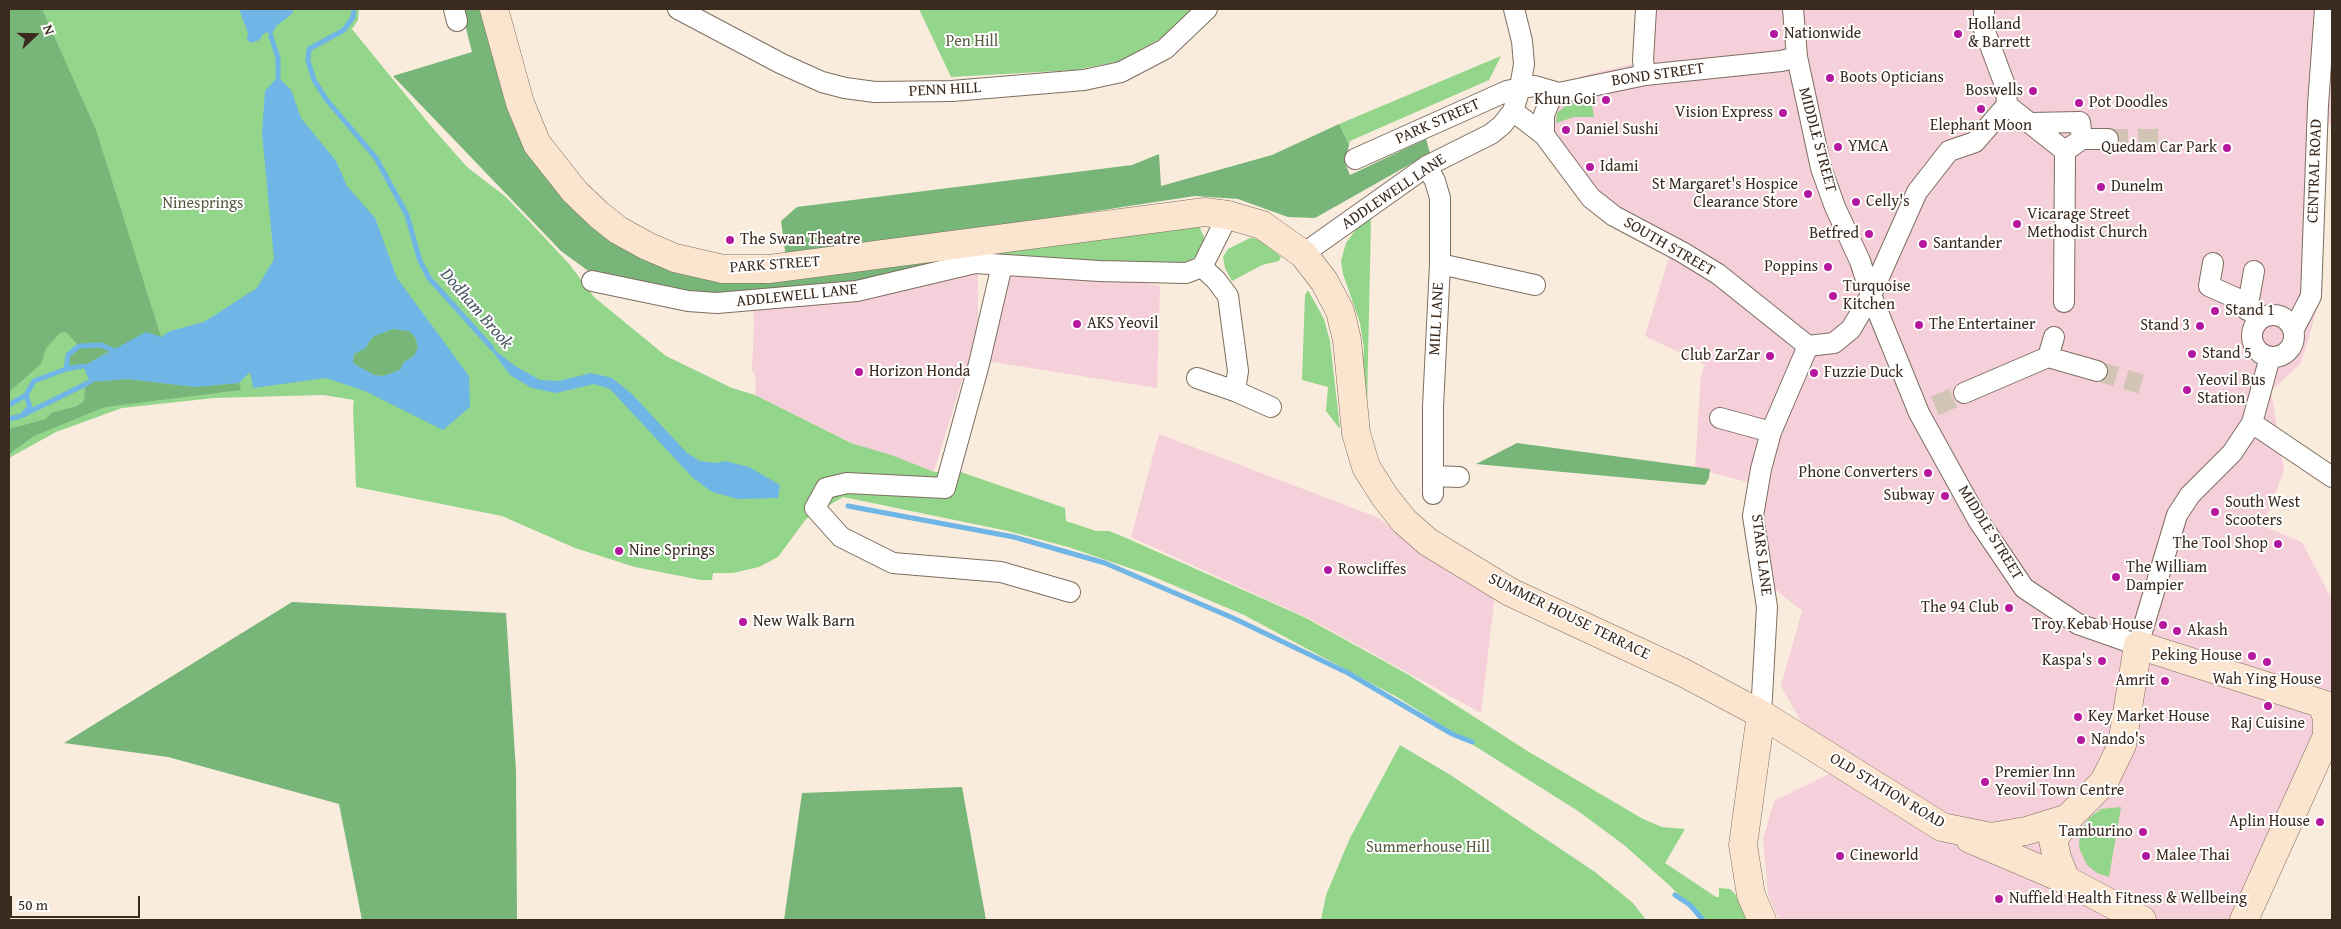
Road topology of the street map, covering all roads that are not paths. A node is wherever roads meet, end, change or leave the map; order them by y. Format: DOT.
graph roads {
  1 [pos="494,9"];
  2 [pos="678,9"];
  3 [pos="1206,9"];
  4 [pos="1514,9"];
  5 [pos="1646,9"];
  6 [pos="1793,9"];
  7 [pos="1984,9"];
  8 [pos="2325,9"];
  9 [pos="1796,57"];
  10 [pos="1645,74"];
  11 [pos="1520,88"];
  12 [pos="1559,93"];
  13 [pos="2007,105"];
  14 [pos="2325,106"];
  15 [pos="1513,111"];
  16 [pos="2031,122"];
  17 [pos="1544,135"];
  18 [pos="2082,139"];
  19 [pos="2108,139"];
  20 [pos="2065,151"];
  21 [pos="1356,159"];
  22 [pos="1426,166"];
  23 [pos="1228,215"];
  24 [pos="1303,254"];
  25 [pos="2213,262"];
  26 [pos="1440,264"];
  27 [pos="1002,265"];
  28 [pos="1202,267"];
  29 [pos="2254,271"];
  30 [pos="592,281"];
  31 [pos="1535,285"];
  32 [pos="1871,295"];
  33 [pos="2064,302"];
  34 [pos="2253,315"];
  35 [pos="2294,329"];
  36 [pos="2054,337"];
  37 [pos="1808,346"];
  38 [pos="2048,357"];
  39 [pos="2270,357"];
  40 [pos="2097,371"];
  41 [pos="1197,378"];
  42 [pos="1235,391"];
  43 [pos="1964,394"];
  44 [pos="1271,406"];
  45 [pos="1720,418"];
  46 [pos="2252,423"];
  47 [pos="1770,432"];
  48 [pos="2332,477"];
  49 [pos="1459,478"];
  50 [pos="1070,592"];
  51 [pos="2138,645"];
  52 [pos="2327,706"];
  53 [pos="1761,714"];
  54 [pos="2330,734"];
  55 [pos="2068,818"];
  56 [pos="1942,828"];
  57 [pos="2066,880"];
  58 [pos="1762,920"];
  59 [pos="2142,920"];
  60 [pos="2244,920"];
  1 -- 23 [label="street, PARK STREET"];
  2 -- 3 [label="street, PENN HILL"];
  4 -- 11 [label="street"];
  5 -- 10 [label="street"];
  6 -- 9 [label="street, MIDDLE STREET"];
  7 -- 13 [label="street"];
  8 -- 14 [label="street, CENTRAL ROAD"];
  9 -- 10 [label="street, BOND STREET"];
  9 -- 32 [label="street, MIDDLE STREET"];
  10 -- 12 [label="street, BOND STREET"];
  11 -- 12 [label="street, BOND STREET"];
  11 -- 15 [label="street, ADDLEWELL LANE"];
  11 -- 21 [label="street, PARK STREET"];
  12 -- 17 [label="street"];
  13 -- 16 [label="street"];
  13 -- 32 [label="street"];
  14 -- 35 [label="street, CENTRAL ROAD"];
  15 -- 17 [label="street, SOUTH STREET"];
  15 -- 22 [label="street, ADDLEWELL LANE"];
  16 -- 18 [label="street"];
  16 -- 20 [label="street"];
  17 -- 37 [label="street, SOUTH STREET"];
  18 -- 19 [label="street"];
  18 -- 20 [label="street"];
  20 -- 33 [label="street"];
  22 -- 24 [label="street, ADDLEWELL LANE"];
  22 -- 26 [label="street, MILL LANE"];
  23 -- 24 [label="street, PARK STREET"];
  23 -- 28 [label="street"];
  24 -- 53 [label="street, SUMMER HOUSE TERRACE"];
  25 -- 34 [label="street"];
  26 -- 31 [label="street"];
  26 -- 49 [label="street, MILL LANE"];
  27 -- 28 [label="street, ADDLEWELL LANE"];
  27 -- 30 [label="street, ADDLEWELL LANE"];
  27 -- 50 [label="street"];
  28 -- 42 [label="street"];
  29 -- 34 [label="street"];
  32 -- 37 [label="street"];
  32 -- 51 [label="street, MIDDLE STREET"];
  34 -- 35 [label="street"];
  34 -- 39 [label="street"];
  35 -- 39 [label="street"];
  36 -- 38 [label="street"];
  37 -- 47 [label="street, STARS LANE"];
  38 -- 40 [label="street"];
  38 -- 43 [label="street"];
  39 -- 46 [label="street"];
  41 -- 42 [label="street"];
  42 -- 44 [label="street"];
  45 -- 47 [label="street"];
  46 -- 48 [label="street"];
  46 -- 51 [label="street"];
  47 -- 53 [label="street, STARS LANE"];
  51 -- 52 [label="street, MIDDLE STREET"];
  51 -- 55 [label="street, OLD STATION ROAD"];
  52 -- 54 [label="street"];
  53 -- 56 [label="street, OLD STATION ROAD"];
  53 -- 58 [label="street"];
  54 -- 60 [label="street"];
  55 -- 56 [label="street, OLD STATION ROAD"];
  55 -- 57 [label="street"];
  56 -- 57 [label="street"];
  57 -- 59 [label="street"];
}
